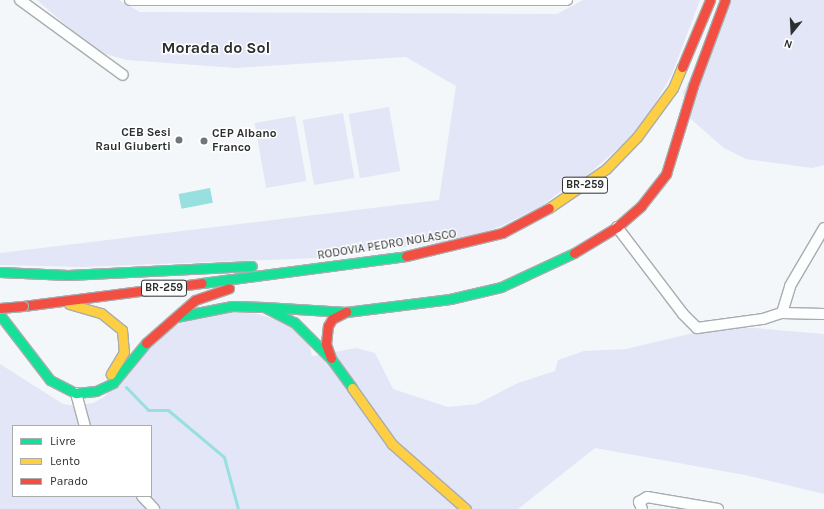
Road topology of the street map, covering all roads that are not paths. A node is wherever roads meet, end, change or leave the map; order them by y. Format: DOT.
graph roads {
  1 [pos="20,0"];
  2 [pos="136,0"];
  3 [pos="537,0"];
  4 [pos="567,0"];
  5 [pos="710,0"];
  6 [pos="725,0"];
  7 [pos="123,75"];
  8 [pos="617,227"];
  9 [pos="824,228"];
  10 [pos="375,261"];
  11 [pos="0,272"];
  12 [pos="271,274"];
  13 [pos="56,302"];
  14 [pos="0,307"];
  15 [pos="264,308"];
  16 [pos="346,312"];
  17 [pos="782,313"];
  18 [pos="824,314"];
  19 [pos="0,315"];
  20 [pos="172,318"];
  21 [pos="332,360"];
  22 [pos="76,393"];
  23 [pos="84,425"];
  24 [pos="143,497"];
  25 [pos="640,506"];
  26 [pos="154,509"];
  27 [pos="466,509"];
  28 [pos="718,509"];
  1 -- 7 [label="street"];
  2 -- 3 [label="street"];
  3 -- 4 [label="street"];
  5 -- 10 [label="main road, RODOVIA PEDRO NOLASCO / BR-259"];
  6 -- 8 [label="main road"];
  8 -- 16 [label="main road"];
  8 -- 17 [label="street"];
  9 -- 17 [label="street"];
  10 -- 11 [label="main road"];
  10 -- 12 [label="main road, RODOVIA PEDRO NOLASCO / BR-259"];
  12 -- 13 [label="main road, RODOVIA PEDRO NOLASCO / BR-259"];
  12 -- 20 [label="main road"];
  13 -- 14 [label="main road, RODOVIA PEDRO NOLASCO / BR-259, bridge"];
  13 -- 14 [label="main road"];
  15 -- 16 [label="main road"];
  15 -- 20 [label="main road"];
  15 -- 21 [label="main road"];
  16 -- 21 [label="main road"];
  17 -- 18 [label="street"];
  19 -- 22 [label="main road"];
  20 -- 22 [label="main road"];
  21 -- 27 [label="main road"];
  22 -- 23 [label="street"];
  24 -- 26 [label="street"];
  25 -- 28 [label="street"];
}
